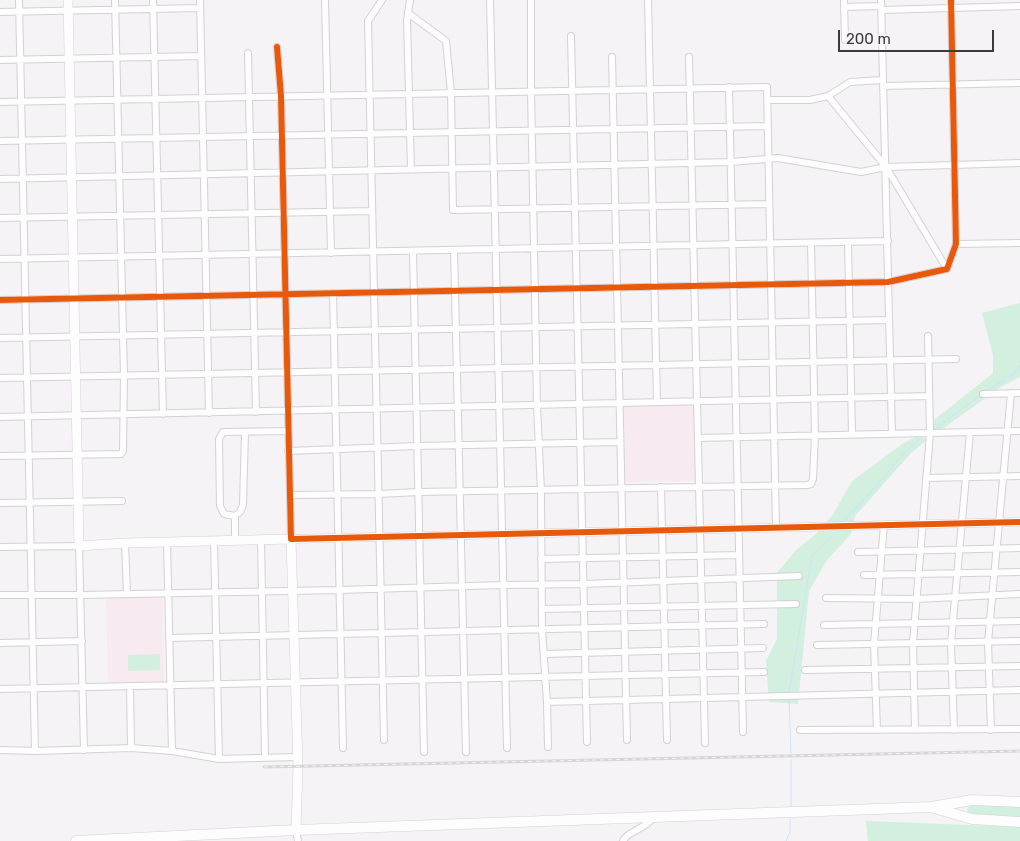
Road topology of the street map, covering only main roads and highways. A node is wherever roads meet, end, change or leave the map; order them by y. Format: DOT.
graph roads {
  1 [pos="68,0"];
  2 [pos="1020,802"];
  3 [pos="931,807"];
  4 [pos="1020,822"];
  5 [pos="296,830"];
  6 [pos="76,841"];
  1 -- 5 [label="main road"];
  2 -- 3 [label="highway"];
  3 -- 4 [label="highway"];
  3 -- 5 [label="highway"];
  5 -- 6 [label="highway"];
}
